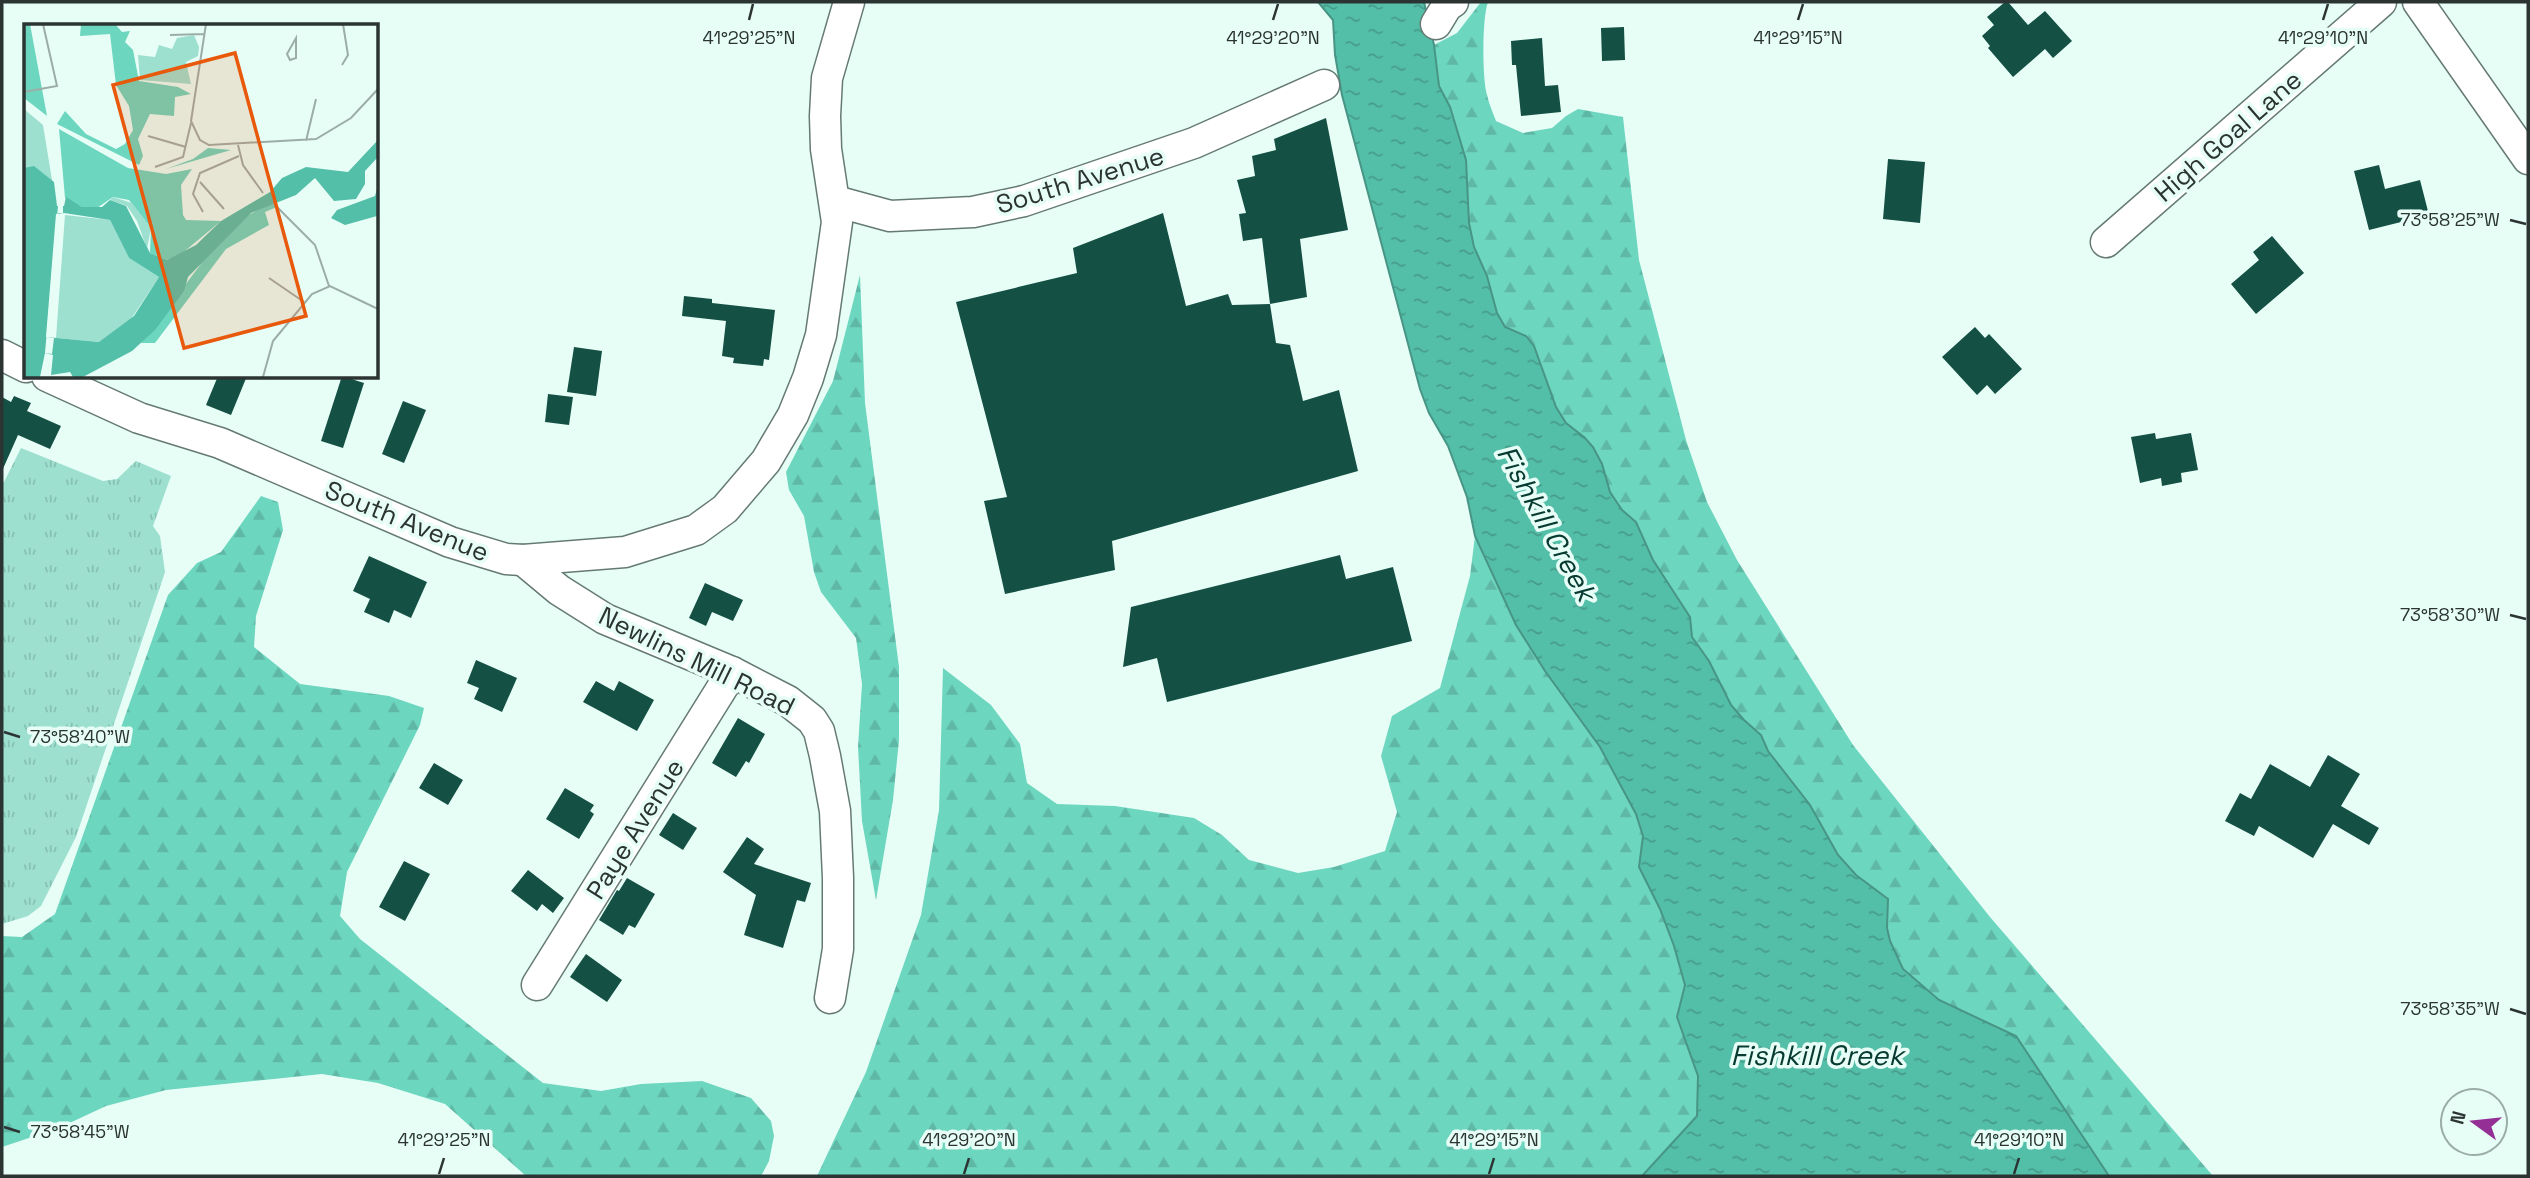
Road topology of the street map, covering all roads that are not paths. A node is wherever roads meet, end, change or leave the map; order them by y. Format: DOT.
graph roads {
  1 [pos="849,2"];
  2 [pos="2381,2"];
  3 [pos="2418,2"];
  4 [pos="1324,85"];
  5 [pos="2528,159"];
  6 [pos="835,201"];
  7 [pos="2106,242"];
  8 [pos="2,355"];
  9 [pos="24,366"];
  10 [pos="51,378"];
  11 [pos="523,560"];
  12 [pos="733,672"];
  13 [pos="537,985"];
  14 [pos="830,998"];
  1 -- 6 [label="street"];
  2 -- 7 [label="street, High Goal Lane"];
  3 -- 5 [label="street"];
  4 -- 6 [label="street, South Avenue"];
  6 -- 11 [label="street, South Avenue"];
  8 -- 9 [label="street"];
  10 -- 11 [label="street, South Avenue"];
  11 -- 12 [label="street, Newlins Mill Road"];
  12 -- 13 [label="street, Paye Avenue"];
  12 -- 14 [label="street, Newlins Mill Road"];
}
